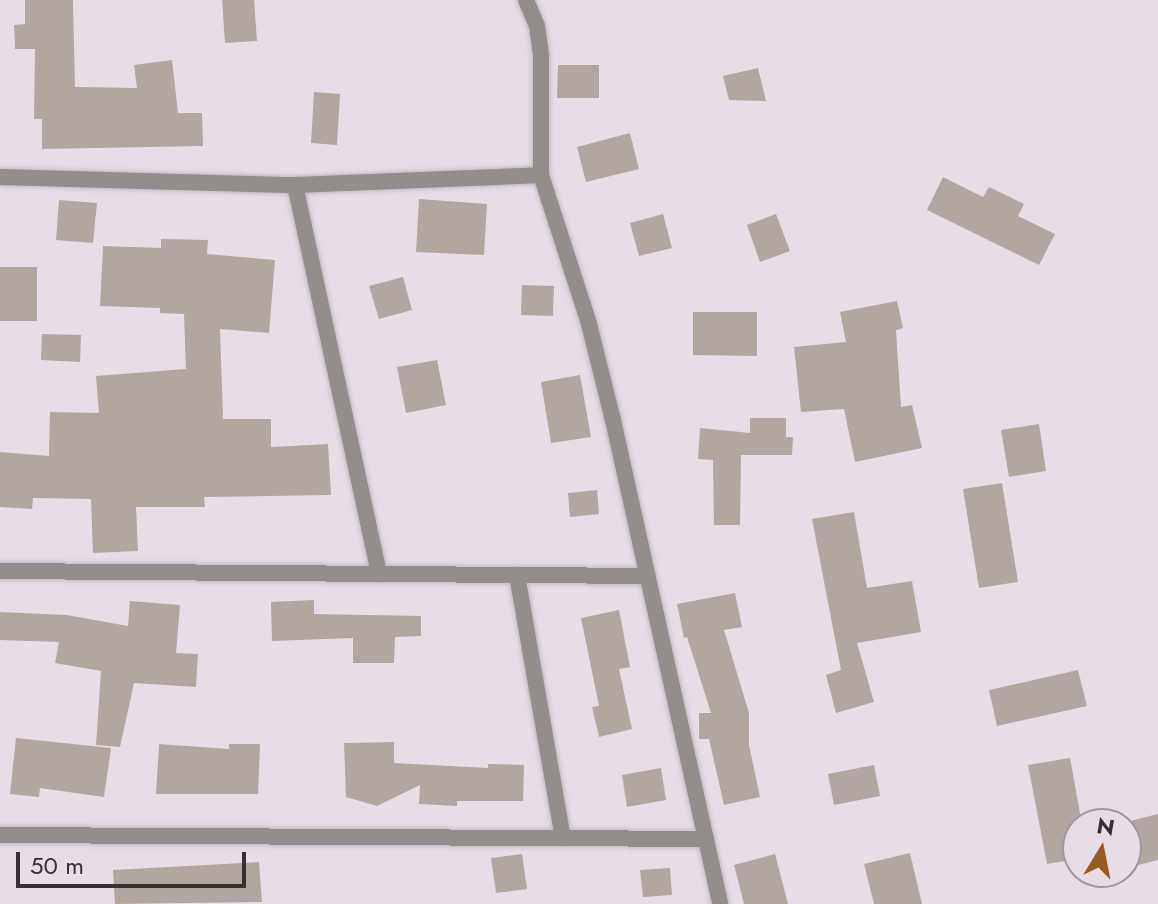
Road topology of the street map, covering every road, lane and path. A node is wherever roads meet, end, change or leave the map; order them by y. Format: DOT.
graph roads {
  1 [pos="526,0"];
  2 [pos="541,175"];
  3 [pos="0,177"];
  4 [pos="295,185"];
  5 [pos="0,571"];
  6 [pos="379,574"];
  7 [pos="517,575"];
  8 [pos="647,576"];
  9 [pos="0,835"];
  10 [pos="563,838"];
  11 [pos="706,839"];
  12 [pos="720,904"];
  1 -- 2 [label="street"];
  2 -- 4 [label="street"];
  2 -- 8 [label="street"];
  3 -- 4 [label="street"];
  4 -- 6 [label="street"];
  5 -- 6 [label="street"];
  6 -- 7 [label="street"];
  7 -- 8 [label="street"];
  7 -- 10 [label="street"];
  8 -- 11 [label="street"];
  9 -- 10 [label="street"];
  10 -- 11 [label="street"];
  11 -- 12 [label="street"];
}
